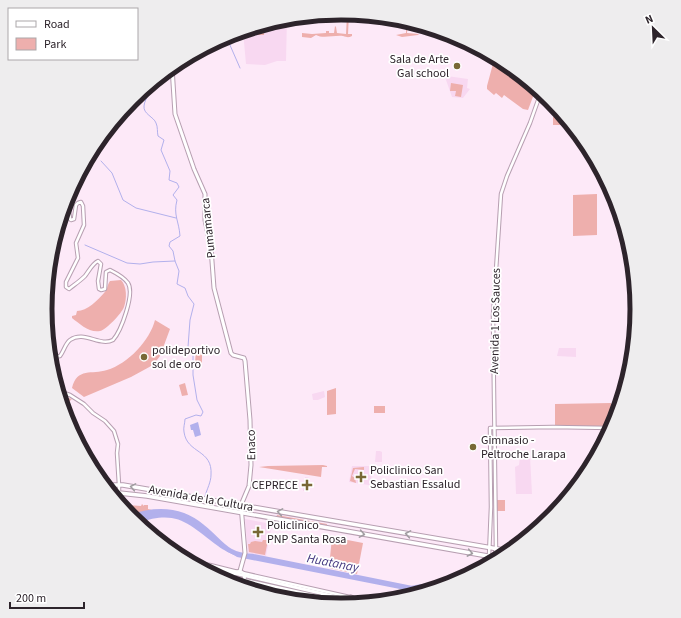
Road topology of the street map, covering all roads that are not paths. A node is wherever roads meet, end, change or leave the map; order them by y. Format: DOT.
graph roads {
  1 [pos="173,74"];
  2 [pos="538,98"];
  3 [pos="69,210"];
  4 [pos="56,357"];
  5 [pos="245,360"];
  6 [pos="64,394"];
  7 [pos="492,428"];
  8 [pos="604,428"];
  9 [pos="119,485"];
  10 [pos="111,486"];
  11 [pos="119,492"];
  12 [pos="241,505"];
  13 [pos="241,513"];
  14 [pos="490,548"];
  15 [pos="496,548"];
  16 [pos="501,549"];
  17 [pos="495,553"];
  18 [pos="489,557"];
  19 [pos="205,564"];
  20 [pos="217,570"];
  21 [pos="239,578"];
  22 [pos="333,593"];
  23 [pos="322,595"];
  24 [pos="308,596"];
  25 [pos="324,597"];
  26 [pos="330,597"];
  27 [pos="351,597"];
  28 [pos="338,598"];
  1 -- 5 [label="main road, Pumamarca"];
  2 -- 7 [label="street, Avenida 1 Los Sauces"];
  3 -- 4 [label="street"];
  5 -- 12 [label="main road, Enaco"];
  6 -- 9 [label="street"];
  7 -- 8 [label="street"];
  7 -- 14 [label="street, Avenida 1 Los Sauces"];
  7 -- 15 [label="street, Avenida 1 Los Sauces"];
  9 -- 10 [label="highway, Avenida de la Cultura"];
  9 -- 11 [label="street"];
  12 -- 9 [label="highway, Avenida de la Cultura, one-way"];
  11 -- 13 [label="highway, Avenida de la Cultura"];
  12 -- 13 [label="main road, Enaco"];
  14 -- 12 [label="highway, Avenida de la Cultura, one-way"];
  13 -- 18 [label="highway, Avenida de la Cultura, one-way"];
  13 -- 21 [label="main road, Enaco"];
  14 -- 15 [label="highway, Avenida de la Cultura"];
  14 -- 18 [label="street, Avenida 1 Los Sauces"];
  15 -- 16 [label="highway, Avenida de la Cultura"];
  15 -- 17 [label="street, Avenida 1 Los Sauces"];
  19 -- 21 [label="street"];
  20 -- 21 [label="main road"];
  21 -- 22 [label="street"];
  21 -- 23 [label="main road"];
  21 -- 24 [label="street"];
  22 -- 23 [label="main road"];
  22 -- 27 [label="street"];
  23 -- 25 [label="main road"];
  23 -- 26 [label="main road"];
  23 -- 28 [label="main road"];
}
